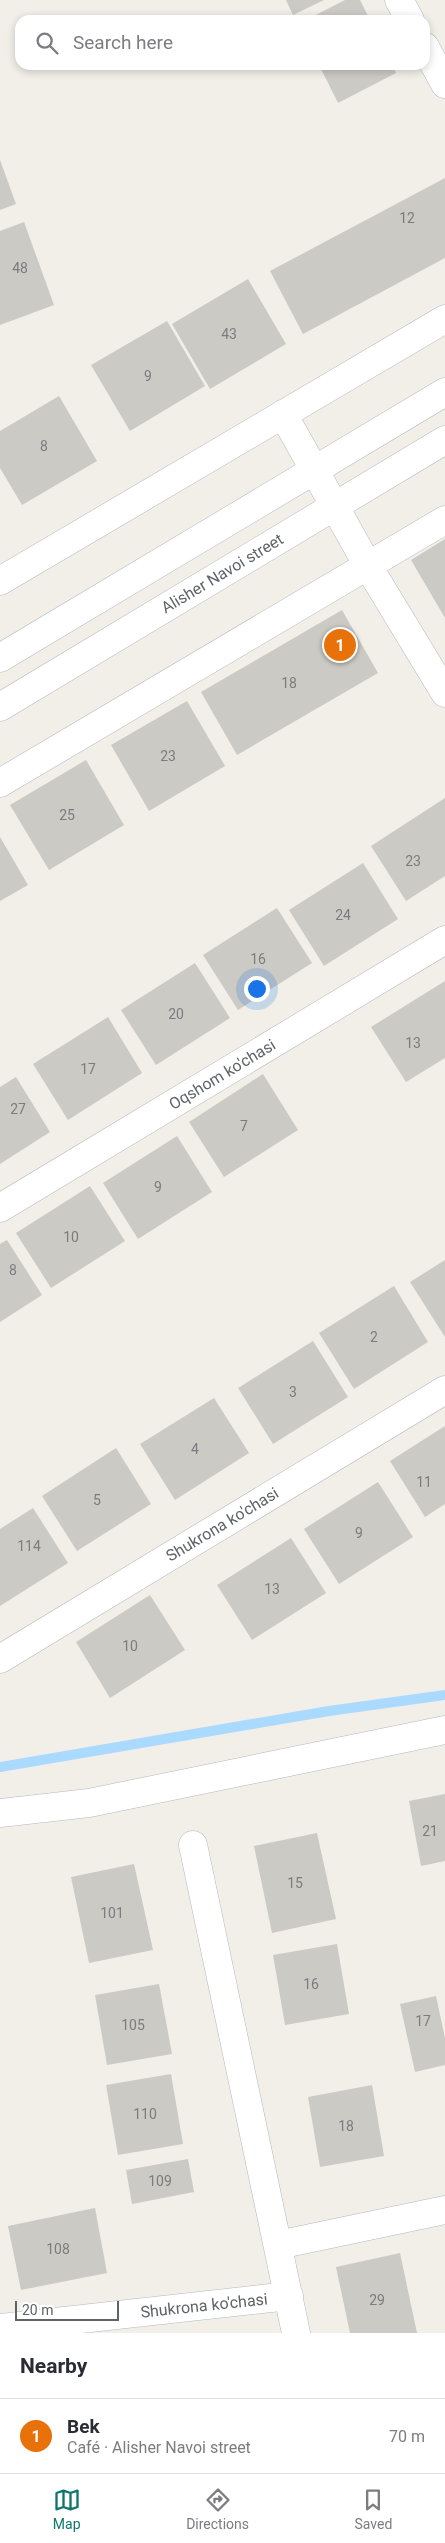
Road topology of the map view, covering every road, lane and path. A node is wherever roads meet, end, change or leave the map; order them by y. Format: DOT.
graph roads {
  1 [pos="399,0"];
  2 [pos="407,15"];
  3 [pos="430,56"];
  4 [pos="445,84"];
  5 [pos="445,318"];
  6 [pos="445,392"];
  7 [pos="283,414"];
  8 [pos="445,440"];
  9 [pos="313,470"];
  10 [pos="333,505"];
  11 [pos="445,520"];
  12 [pos="368,566"];
  13 [pos="0,581"];
  14 [pos="0,658"];
  15 [pos="445,694"];
  16 [pos="0,707"];
  17 [pos="0,783"];
  18 [pos="445,940"];
  19 [pos="0,1208"];
  20 [pos="445,1390"];
  21 [pos="0,1659"];
  22 [pos="445,1730"];
  23 [pos="0,1813"];
  24 [pos="193,1845"];
  25 [pos="445,2210"];
  26 [pos="278,2245"];
  27 [pos="288,2296"];
  28 [pos="0,2328"];
  29 [pos="296,2333"];
  1 -- 2 [label="street"];
  3 -- 4 [label="street"];
  5 -- 7 [label="street"];
  6 -- 9 [label="street"];
  7 -- 9 [label="street"];
  7 -- 13 [label="street"];
  8 -- 10 [label="street, Alisher Navoi street"];
  9 -- 10 [label="street"];
  9 -- 14 [label="street"];
  10 -- 12 [label="street"];
  10 -- 16 [label="street, Alisher Navoi street"];
  11 -- 12 [label="street"];
  12 -- 15 [label="street"];
  12 -- 17 [label="street"];
  18 -- 19 [label="street, Oqshom ko'chasi"];
  20 -- 21 [label="street, Shukrona ko'chasi"];
  22 -- 23 [label="street"];
  24 -- 26 [label="street"];
  25 -- 26 [label="street"];
  26 -- 27 [label="street"];
  27 -- 28 [label="street, Shukrona ko'chasi"];
  27 -- 29 [label="street"];
}
